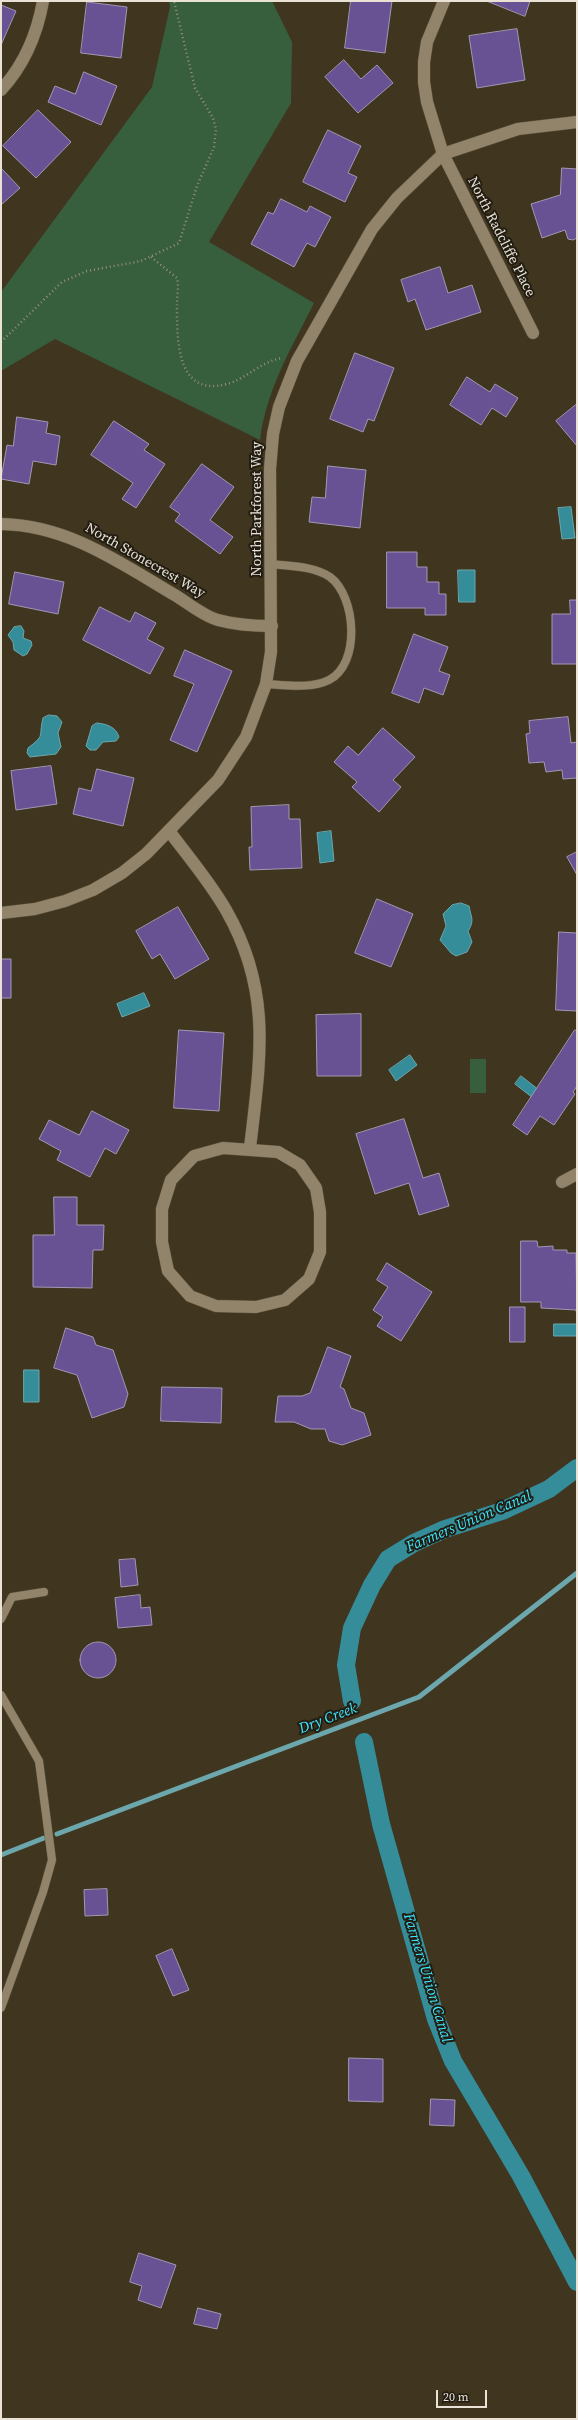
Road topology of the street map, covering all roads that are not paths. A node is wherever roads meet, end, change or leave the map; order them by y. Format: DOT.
graph roads {
  1 [pos="43,1"];
  2 [pos="444,1"];
  3 [pos="1,90"];
  4 [pos="577,122"];
  5 [pos="442,154"];
  6 [pos="533,333"];
  7 [pos="1,524"];
  8 [pos="271,564"];
  9 [pos="272,626"];
  10 [pos="266,684"];
  11 [pos="169,831"];
  12 [pos="1,913"];
  13 [pos="250,1148"];
  14 [pos="577,1174"];
  15 [pos="562,1182"];
  16 [pos="44,1592"];
  17 [pos="1,1619"];
  18 [pos="1,1695"];
  19 [pos="1,2008"];
  1 -- 3 [label="street"];
  2 -- 5 [label="street, North Radcliffe Place"];
  4 -- 5 [label="street, North Parkforest Way"];
  5 -- 6 [label="street, North Radcliffe Place"];
  5 -- 8 [label="street, North Parkforest Way"];
  7 -- 9 [label="street, North Stonecrest Way"];
  8 -- 9 [label="street, North Parkforest Way"];
  8 -- 10 [label="lane"];
  9 -- 10 [label="street, North Parkforest Way"];
  10 -- 11 [label="street, North Parkforest Way"];
  11 -- 12 [label="street, North Parkforest Way"];
  11 -- 13 [label="street"];
  13 -- 13 [label="street"];
  14 -- 15 [label="street"];
  16 -- 17 [label="lane"];
  18 -- 19 [label="lane"];
}
